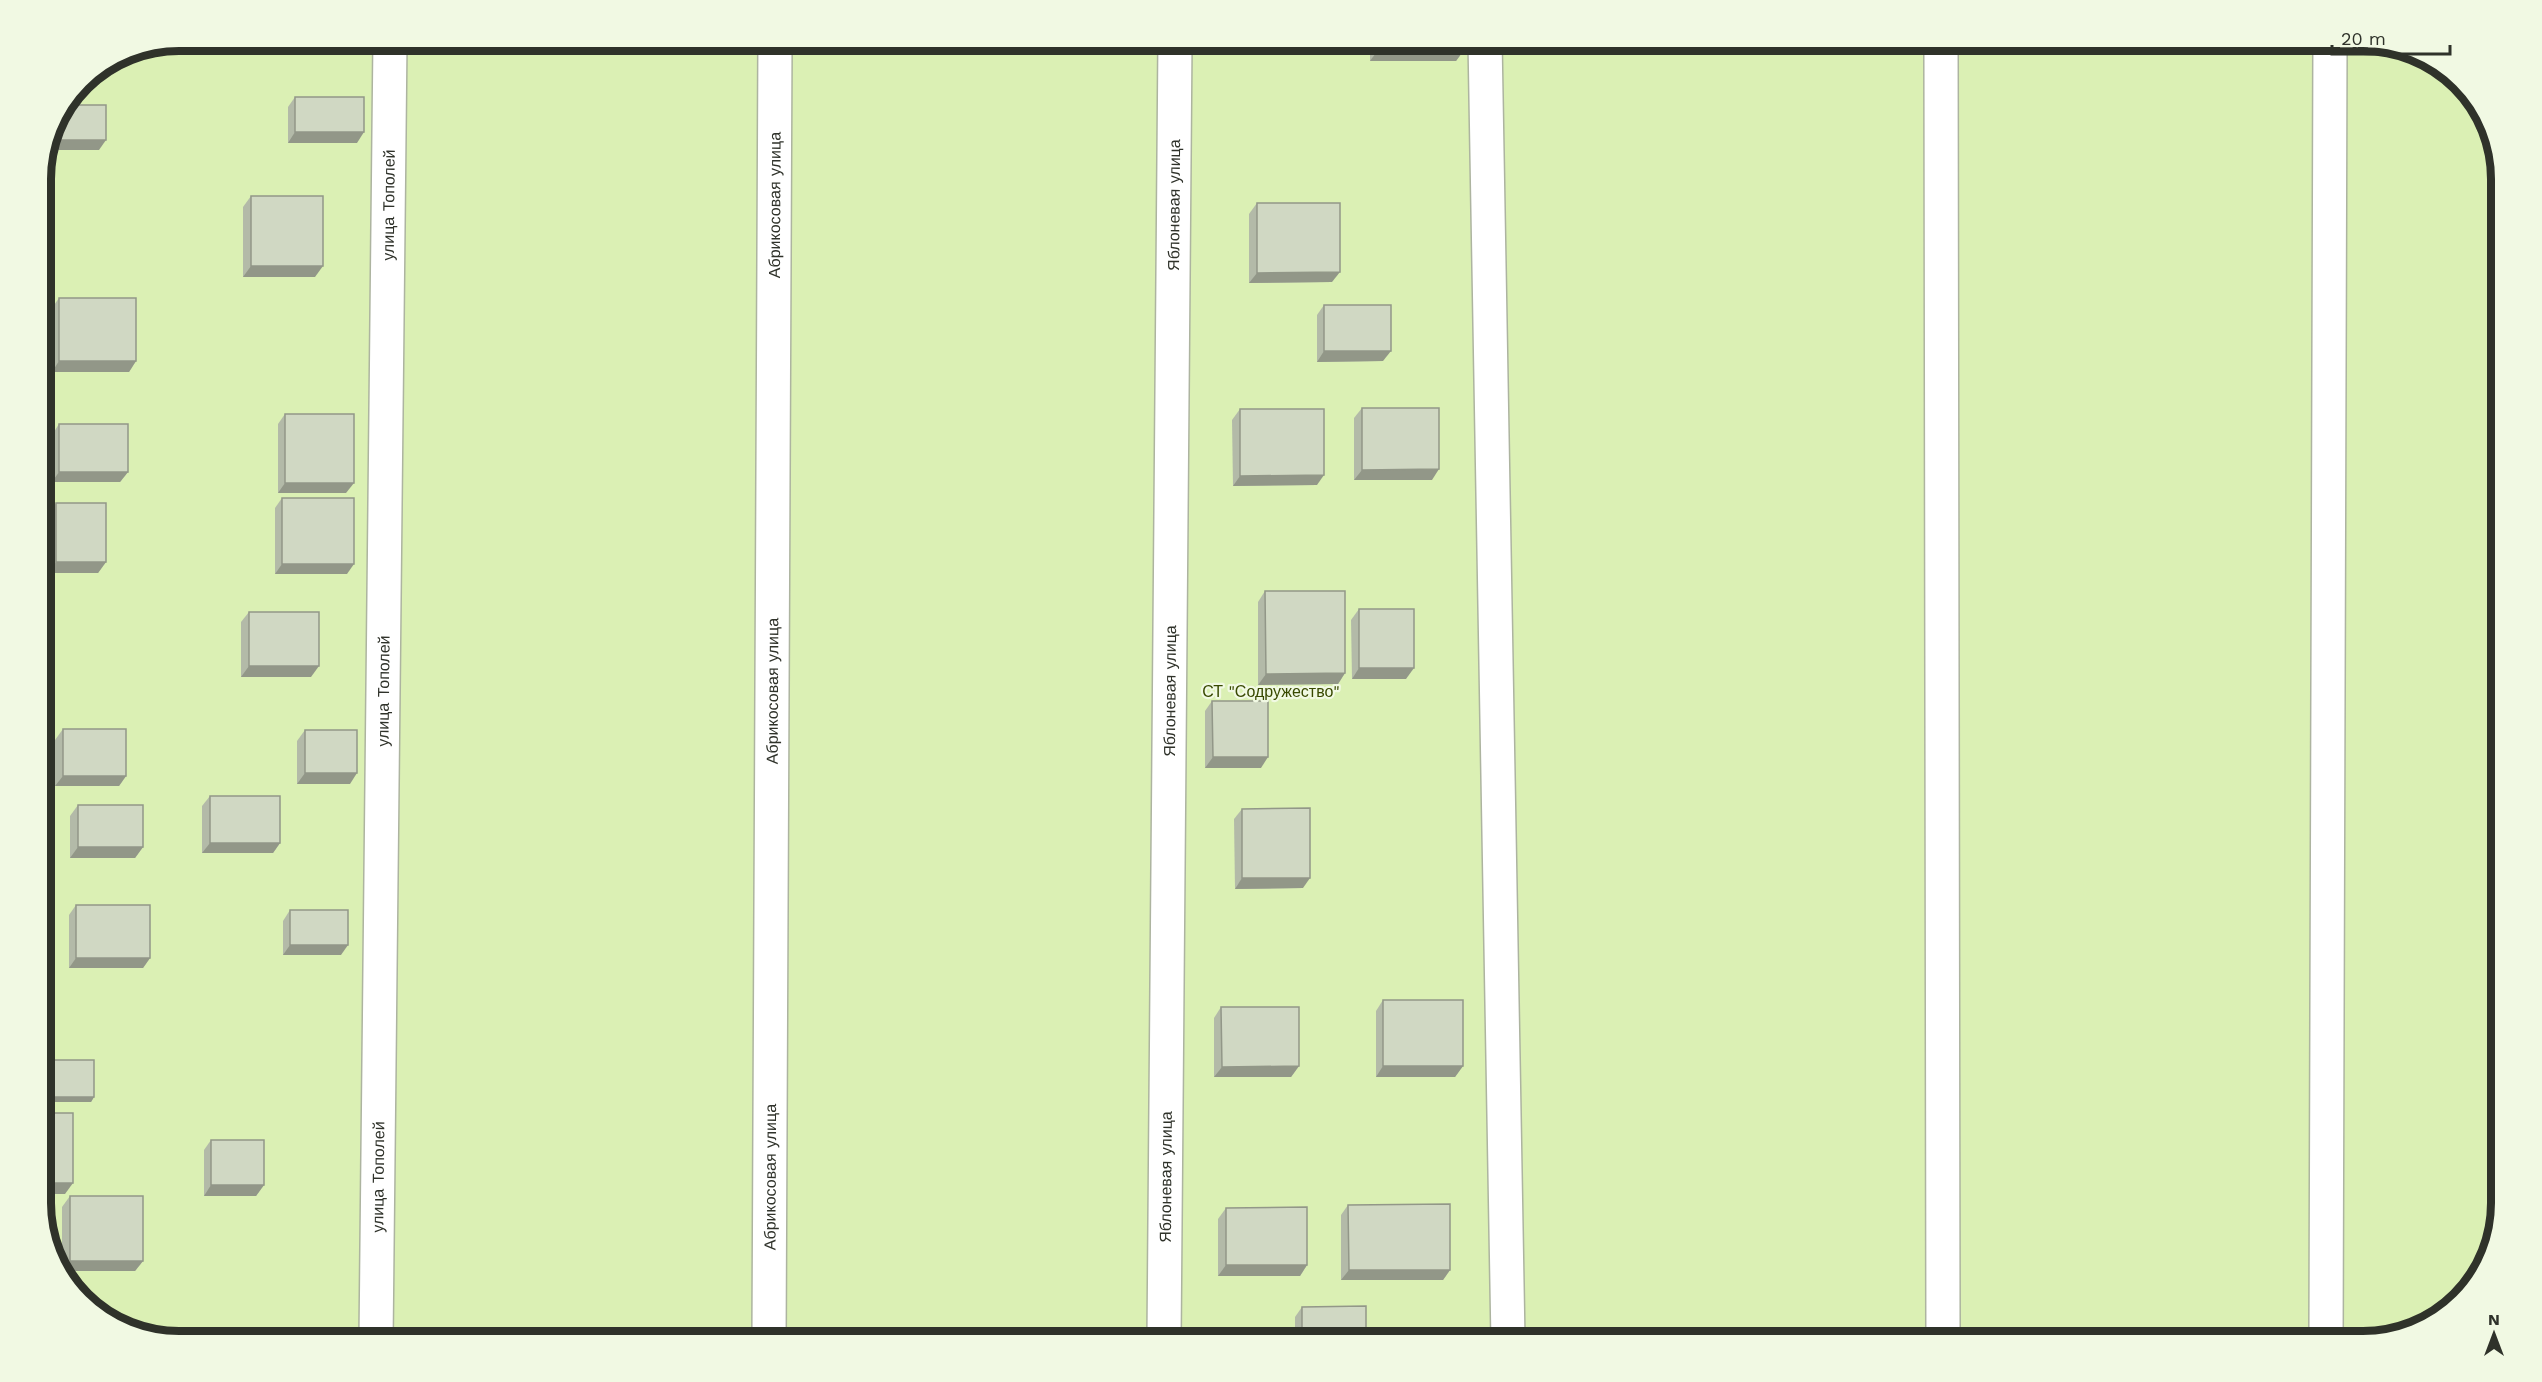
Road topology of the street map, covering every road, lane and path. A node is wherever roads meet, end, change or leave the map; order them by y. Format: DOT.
graph roads {
  1 [pos="390,51"];
  2 [pos="775,51"];
  3 [pos="1175,51"];
  4 [pos="1485,51"];
  5 [pos="1941,51"];
  6 [pos="2330,51"];
  7 [pos="376,1331"];
  8 [pos="769,1331"];
  9 [pos="1164,1331"];
  10 [pos="1508,1331"];
  11 [pos="1943,1331"];
  12 [pos="2326,1331"];
  1 -- 7 [label="lane, улица Тополей"];
  2 -- 8 [label="lane, Абрикосовая улица"];
  3 -- 9 [label="lane, Яблоневая улица"];
  4 -- 10 [label="lane"];
  5 -- 11 [label="lane"];
  6 -- 12 [label="lane"];
}
